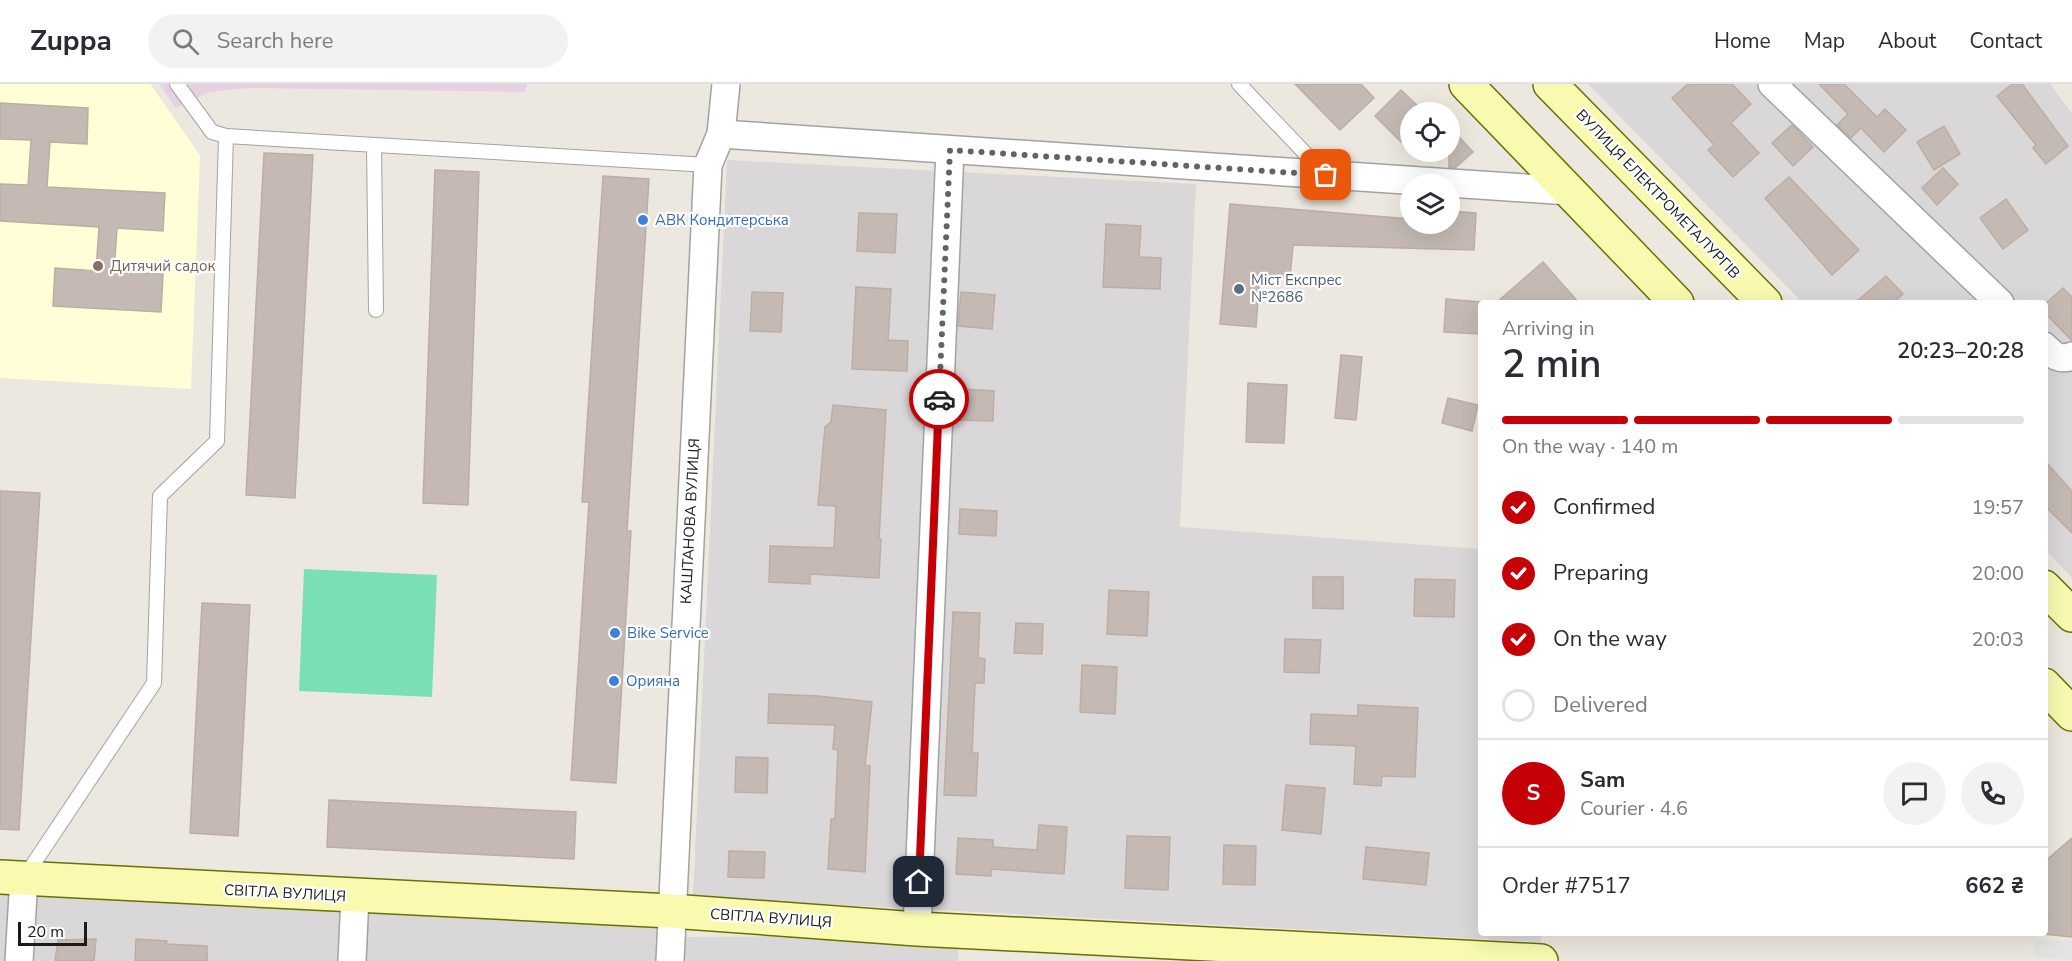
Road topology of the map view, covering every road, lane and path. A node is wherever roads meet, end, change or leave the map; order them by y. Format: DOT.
graph roads {
  1 [pos="177,84"];
  2 [pos="726,84"];
  3 [pos="1239,84"];
  4 [pos="1466,84"];
  5 [pos="1550,84"];
  6 [pos="1772,84"];
  7 [pos="721,134"];
  8 [pos="226,136"];
  9 [pos="374,145"];
  10 [pos="950,150"];
  11 [pos="708,165"];
  12 [pos="1326,175"];
  13 [pos="1569,191"];
  14 [pos="1674,300"];
  15 [pos="1762,300"];
  16 [pos="1997,300"];
  17 [pos="376,309"];
  18 [pos="2048,350"];
  19 [pos="2072,356"];
  20 [pos="2048,591"];
  21 [pos="2072,615"];
  22 [pos="2048,689"];
  23 [pos="2072,714"];
  24 [pos="12,877"];
  25 [pos="355,896"];
  26 [pos="671,911"];
  27 [pos="917,929"];
  28 [pos="19,961"];
  29 [pos="352,961"];
  30 [pos="670,961"];
  31 [pos="1541,961"];
  1 -- 8 [label="lane"];
  2 -- 7 [label="street, КАШТАНОВА ВУЛИЦЯ"];
  3 -- 12 [label="lane"];
  4 -- 13 [label="street"];
  5 -- 15 [label="street, ВУЛИЦЯ ЕЛЕКТРОМЕТАЛУРГІВ"];
  6 -- 16 [label="street"];
  7 -- 10 [label="street"];
  7 -- 11 [label="street, КАШТАНОВА ВУЛИЦЯ"];
  8 -- 9 [label="lane"];
  8 -- 24 [label="lane"];
  9 -- 11 [label="lane"];
  9 -- 17 [label="lane"];
  10 -- 12 [label="street"];
  10 -- 27 [label="street"];
  11 -- 26 [label="street, КАШТАНОВА ВУЛИЦЯ"];
  12 -- 13 [label="street"];
  13 -- 14 [label="street"];
  18 -- 19 [label="street"];
  20 -- 21 [label="street"];
  22 -- 23 [label="street"];
  24 -- 25 [label="street, СВІТЛА ВУЛИЦЯ"];
  24 -- 28 [label="street"];
  25 -- 26 [label="street, СВІТЛА ВУЛИЦЯ"];
  25 -- 29 [label="street"];
  26 -- 27 [label="street, СВІТЛА ВУЛИЦЯ"];
  26 -- 30 [label="street, КАШТАНОВА ВУЛИЦЯ"];
  27 -- 31 [label="street, СВІТЛА ВУЛИЦЯ"];
}
